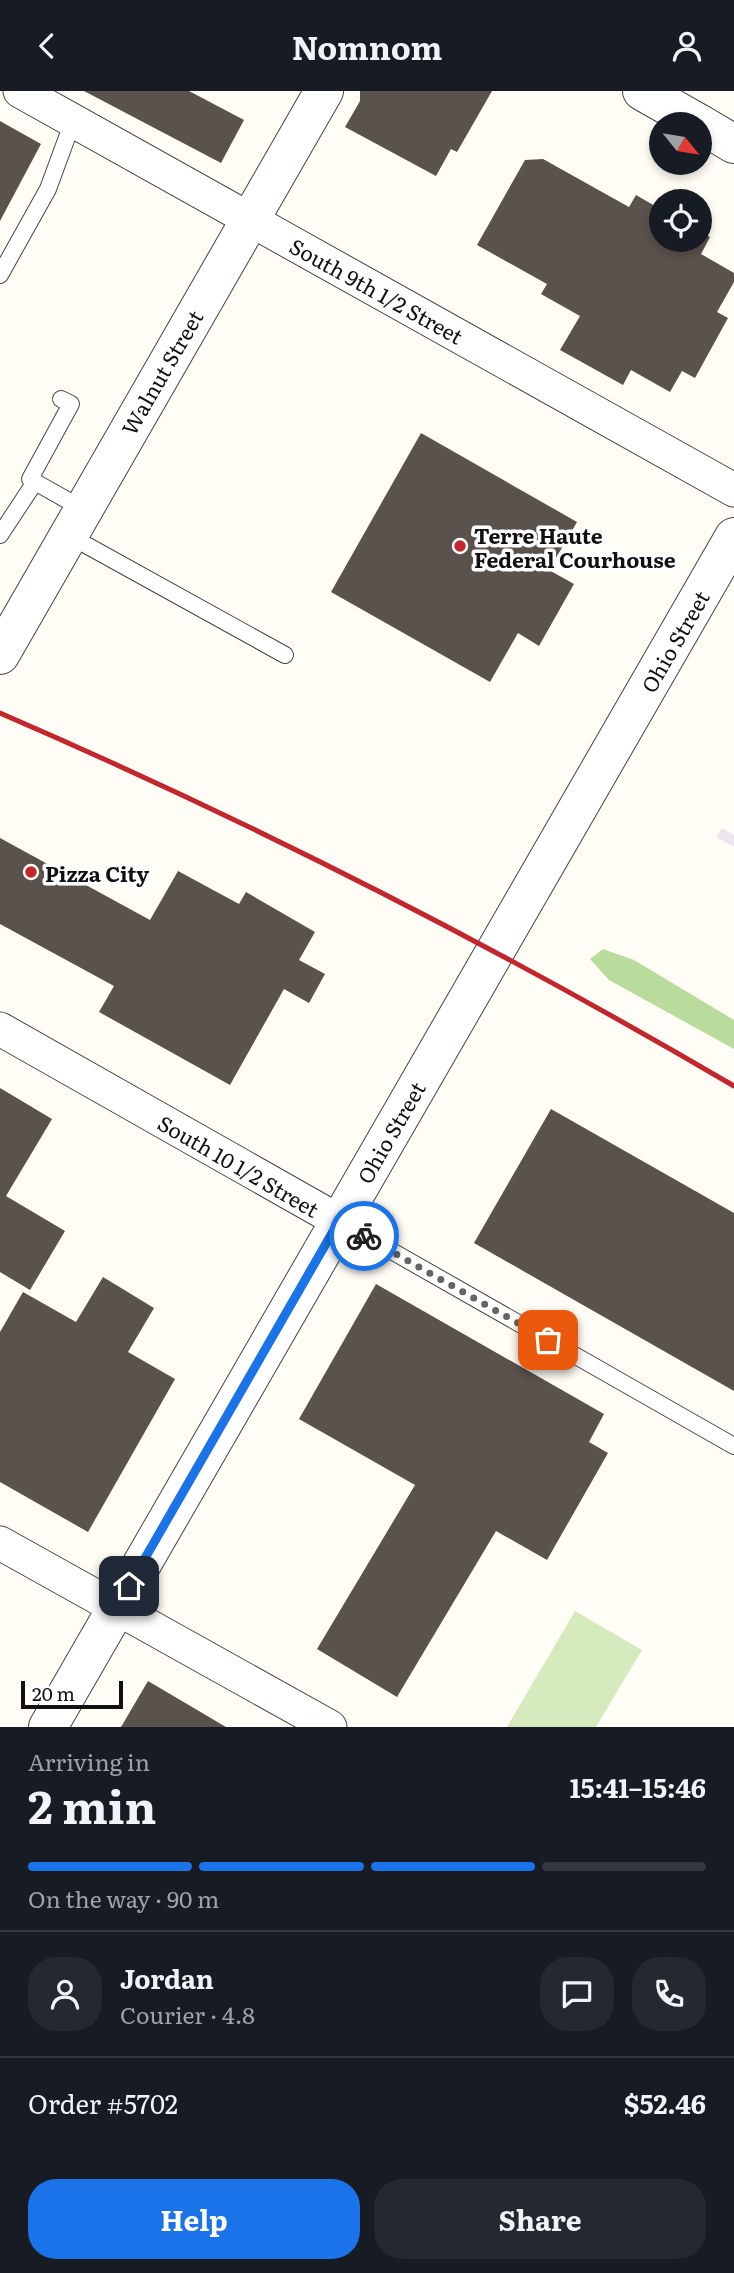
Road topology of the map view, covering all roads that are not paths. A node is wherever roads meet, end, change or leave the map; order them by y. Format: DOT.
graph roads {
  1 [pos="20,91"];
  2 [pos="324,91"];
  3 [pos="642,91"];
  4 [pos="679,112"];
  5 [pos="73,121"];
  6 [pos="712,131"];
  7 [pos="734,144"];
  8 [pos="248,219"];
  9 [pos="0,275"];
  10 [pos="61,399"];
  11 [pos="30,478"];
  12 [pos="734,490"];
  13 [pos="75,522"];
  14 [pos="0,534"];
  15 [pos="734,537"];
  16 [pos="0,655"];
  17 [pos="285,655"];
  18 [pos="0,1030"];
  19 [pos="339,1221"];
  20 [pos="734,1446"];
  21 [pos="0,1543"];
  22 [pos="117,1606"];
  23 [pos="48,1727"];
  24 [pos="330,1727"];
  1 -- 5 [label="street, South 9th 1/2 Street"];
  2 -- 8 [label="street, Walnut Street"];
  3 -- 4 [label="street"];
  5 -- 8 [label="street, South 9th 1/2 Street"];
  5 -- 9 [label="lane"];
  6 -- 7 [label="street"];
  8 -- 12 [label="street, South 9th 1/2 Street"];
  8 -- 13 [label="street, Walnut Street"];
  10 -- 11 [label="lane"];
  13 -- 14 [label="lane"];
  13 -- 16 [label="street, Walnut Street"];
  13 -- 17 [label="lane"];
  15 -- 19 [label="street, Ohio Street"];
  18 -- 19 [label="street, South 10 1/2 Street"];
  19 -- 20 [label="lane, South 10 1/2 Street"];
  19 -- 22 [label="street, Ohio Street"];
  21 -- 22 [label="street"];
  22 -- 23 [label="street, Ohio Street"];
  22 -- 24 [label="street"];
}
